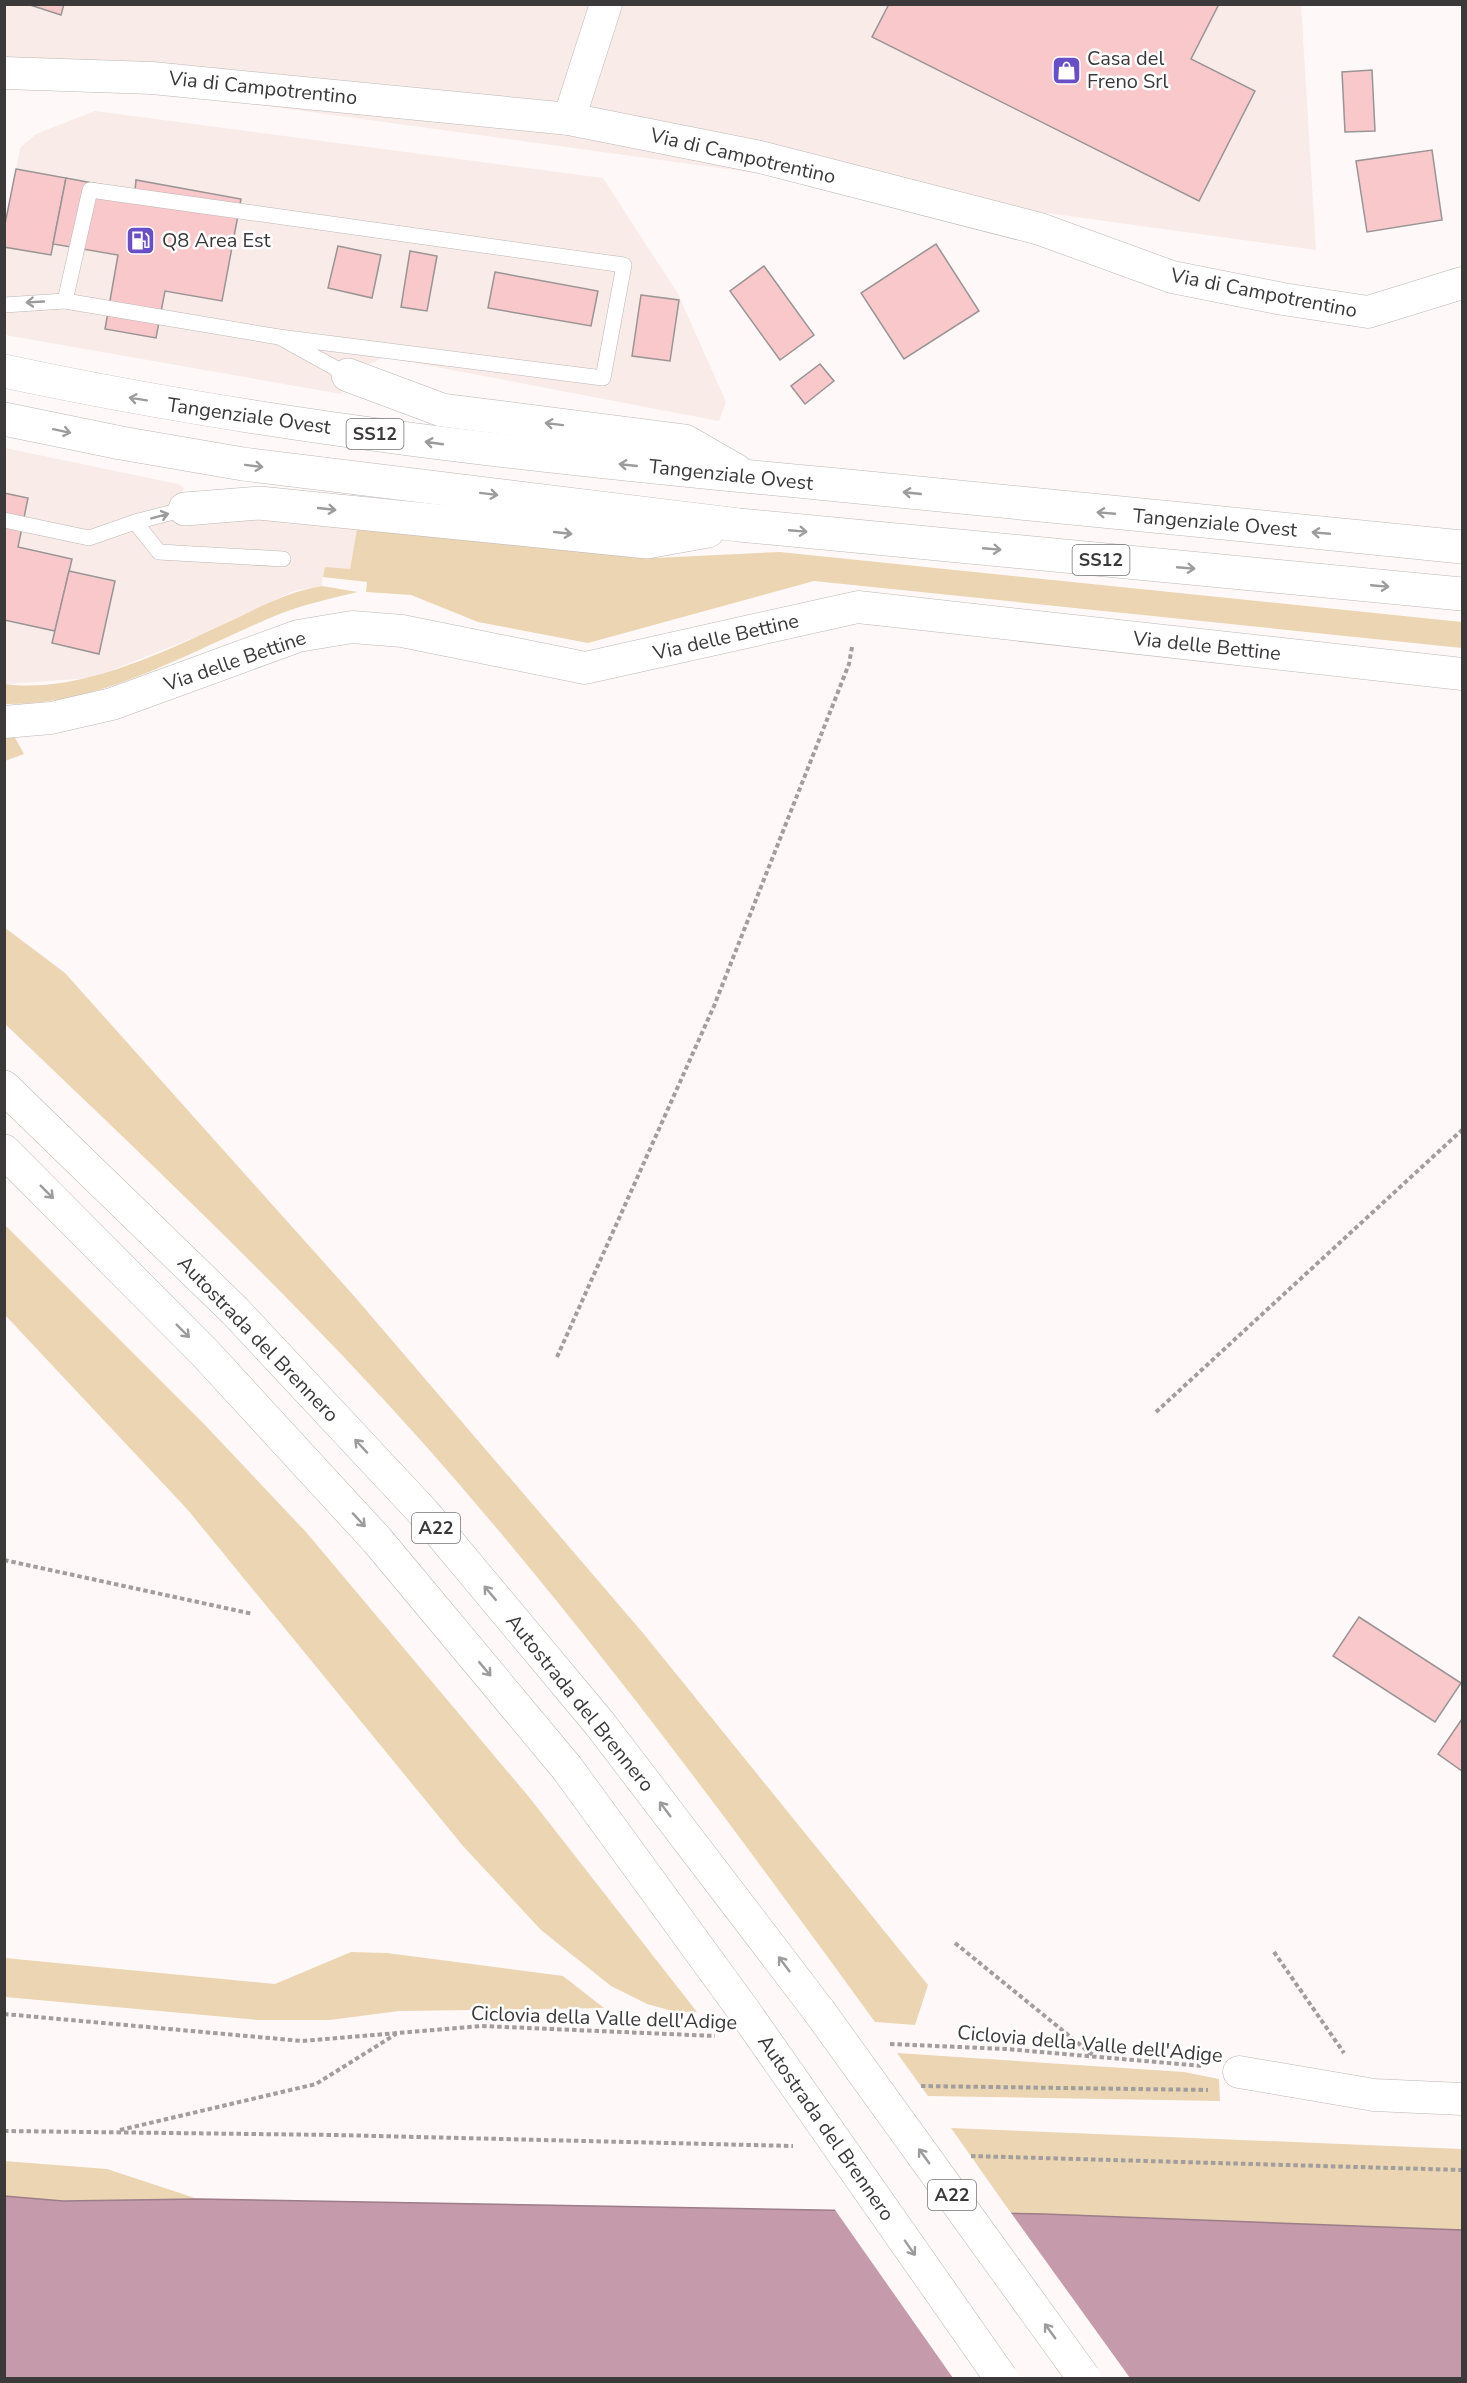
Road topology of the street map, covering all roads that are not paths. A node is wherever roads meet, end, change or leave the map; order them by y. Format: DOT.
graph roads {
  1 [pos="606,4"];
  2 [pos="4,73"];
  3 [pos="569,119"];
  4 [pos="1462,283"];
  5 [pos="65,301"];
  6 [pos="4,305"];
  7 [pos="279,337"];
  8 [pos="4,371"];
  9 [pos="348,375"];
  10 [pos="4,419"];
  11 [pos="749,478"];
  12 [pos="185,509"];
  13 [pos="4,520"];
  14 [pos="135,522"];
  15 [pos="739,525"];
  16 [pos="1462,547"];
  17 [pos="283,558"];
  18 [pos="1462,594"];
  19 [pos="1462,674"];
  20 [pos="4,722"];
  21 [pos="4,1087"];
  22 [pos="4,1151"];
  23 [pos="1229,2081"];
  24 [pos="1462,2099"];
  25 [pos="1001,2379"];
  26 [pos="1084,2379"];
  1 -- 3 [label="street"];
  2 -- 3 [label="street, Via di Campotrentino"];
  3 -- 4 [label="street, Via di Campotrentino"];
  5 -- 6 [label="lane, one-way"];
  5 -- 7 [label="lane"];
  5 -- 7 [label="lane"];
  7 -- 9 [label="lane"];
  11 -- 8 [label="highway, Tangenziale Ovest / SS12, one-way"];
  11 -- 9 [label="highway, one-way"];
  10 -- 15 [label="highway, SS12, one-way"];
  16 -- 11 [label="highway, Tangenziale Ovest / SS12, one-way"];
  14 -- 12 [label="lane, one-way"];
  12 -- 15 [label="highway, one-way"];
  13 -- 14 [label="lane"];
  14 -- 17 [label="lane"];
  15 -- 18 [label="highway, SS12, one-way"];
  19 -- 20 [label="street, Via delle Bettine"];
  26 -- 21 [label="highway, Autostrada del Brennero / A22, one-way, bridge"];
  22 -- 25 [label="highway, Autostrada del Brennero / A22, one-way, bridge"];
  23 -- 24 [label="street"];
}
